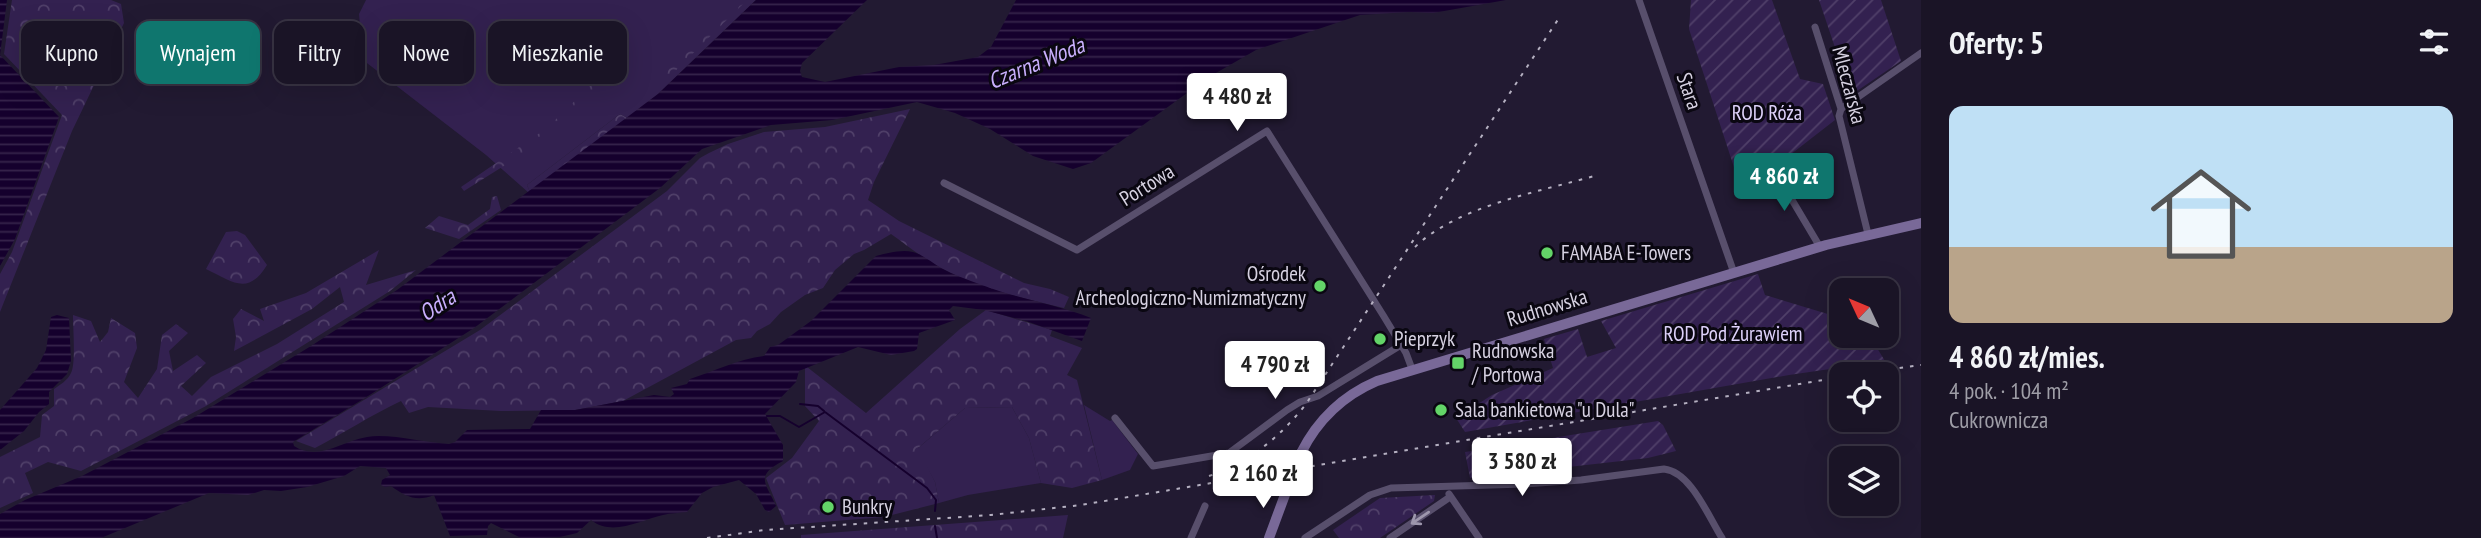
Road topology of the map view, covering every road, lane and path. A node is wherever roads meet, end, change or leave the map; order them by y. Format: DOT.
graph roads {
  1 [pos="1643,2"];
  2 [pos="1815,27"];
  3 [pos="1921,52"];
  4 [pos="1841,109"];
  5 [pos="1773,168"];
  6 [pos="944,183"];
  7 [pos="1921,223"];
  8 [pos="1868,234"];
  9 [pos="1820,247"];
  10 [pos="1734,272"];
  11 [pos="1401,345"];
  12 [pos="1412,369"];
  13 [pos="1115,418"];
  14 [pos="1446,487"];
  15 [pos="1450,497"];
  16 [pos="1205,506"];
  17 [pos="1191,538"];
  18 [pos="1269,538"];
  19 [pos="1305,538"];
  20 [pos="1390,538"];
  21 [pos="1479,538"];
  22 [pos="1721,538"];
  1 -- 10 [label="street, Stara"];
  2 -- 4 [label="street, Mleczarska"];
  3 -- 4 [label="street"];
  4 -- 8 [label="street, Mleczarska"];
  5 -- 9 [label="street"];
  6 -- 11 [label="street, Portowa"];
  7 -- 8 [label="main road, Rudnowska"];
  8 -- 9 [label="main road, Rudnowska"];
  9 -- 10 [label="main road, Rudnowska"];
  10 -- 12 [label="main road, Rudnowska"];
  11 -- 12 [label="street, Portowa"];
  11 -- 13 [label="street"];
  12 -- 18 [label="main road, Rudnowska, bridge"];
  14 -- 15 [label="street"];
  14 -- 19 [label="street"];
  14 -- 22 [label="street"];
  15 -- 20 [label="street, one-way"];
  15 -- 21 [label="street"];
  16 -- 17 [label="street"];
}
